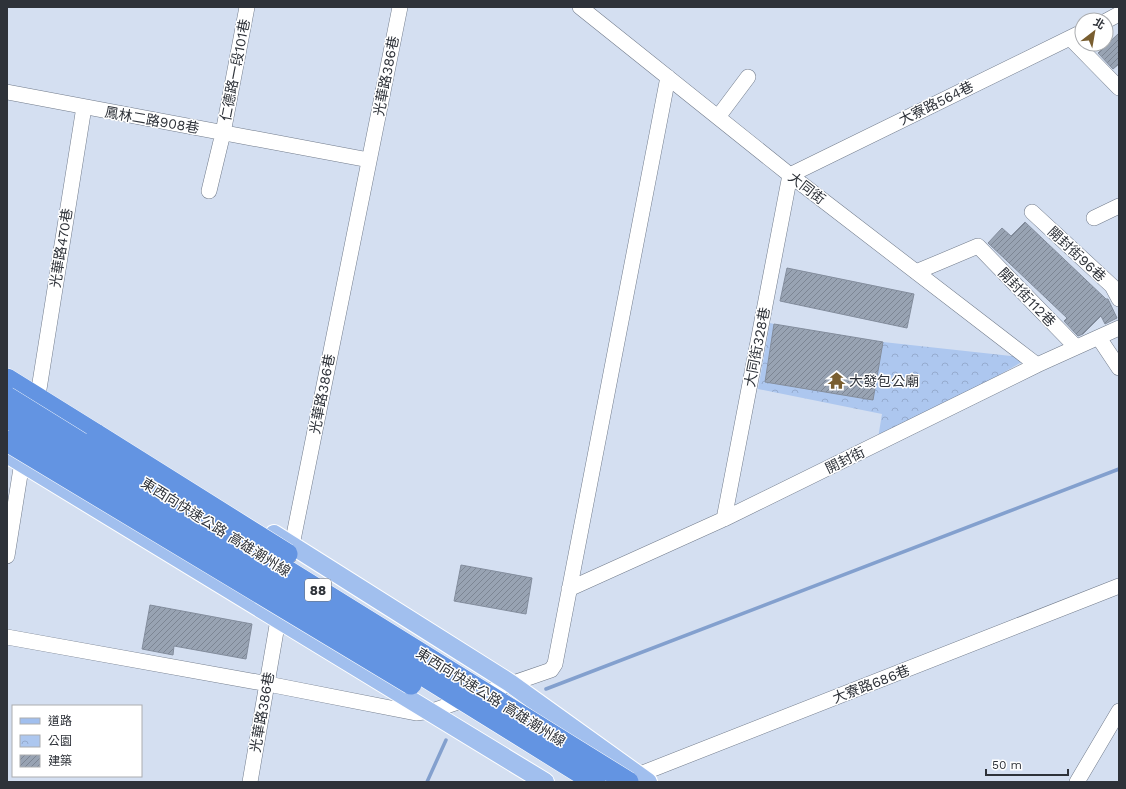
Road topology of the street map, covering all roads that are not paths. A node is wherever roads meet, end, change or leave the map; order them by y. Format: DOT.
graph roads {
  1 [pos="247,7"];
  2 [pos="400,7"];
  3 [pos="580,7"];
  4 [pos="1074,36"];
  5 [pos="1090,52"];
  6 [pos="668,77"];
  7 [pos="748,77"];
  8 [pos="1119,88"];
  9 [pos="7,92"];
  10 [pos="84,107"];
  11 [pos="718,117"];
  12 [pos="223,133"];
  13 [pos="369,160"];
  14 [pos="790,175"];
  15 [pos="209,191"];
  16 [pos="1119,206"];
  17 [pos="1032,212"];
  18 [pos="1094,218"];
  19 [pos="916,272"];
  20 [pos="1119,299"];
  21 [pos="1119,328"];
  22 [pos="1099,338"];
  23 [pos="1076,347"];
  24 [pos="1037,365"];
  25 [pos="1119,368"];
  26 [pos="7,369"];
  27 [pos="7,379"];
  28 [pos="38,389"];
  29 [pos="7,397"];
  30 [pos="7,417"];
  31 [pos="7,441"];
  32 [pos="14,458"];
  33 [pos="724,519"];
  34 [pos="292,546"];
  35 [pos="7,556"];
  36 [pos="1119,586"];
  37 [pos="569,588"];
  38 [pos="278,618"];
  39 [pos="7,637"];
  40 [pos="510,683"];
  41 [pos="268,684"];
  42 [pos="432,711"];
  43 [pos="1119,711"];
  44 [pos="633,781"];
  45 [pos="250,782"];
  46 [pos="545,782"];
  47 [pos="577,782"];
  48 [pos="596,782"];
  49 [pos="1077,782"];
  1 -- 12 [label="street, 仁德路一段101巷"];
  2 -- 13 [label="street, 光華路386巷"];
  3 -- 6 [label="street, 大同街"];
  4 -- 14 [label="street, 大寮路564巷"];
  5 -- 8 [label="street"];
  6 -- 11 [label="street, 大同街"];
  6 -- 37 [label="street"];
  7 -- 11 [label="street"];
  9 -- 10 [label="street, 鳳林二路908巷"];
  10 -- 12 [label="street, 鳳林二路908巷"];
  10 -- 28 [label="street, 光華路470巷"];
  11 -- 14 [label="street, 大同街"];
  12 -- 13 [label="street, 鳳林二路908巷"];
  12 -- 15 [label="street, 仁德路一段101巷"];
  13 -- 34 [label="street, 光華路386巷"];
  14 -- 19 [label="street, 大同街"];
  14 -- 33 [label="street, 大同街328巷"];
  16 -- 18 [label="street"];
  17 -- 20 [label="street, 開封街96巷"];
  19 -- 23 [label="street, 開封街112巷"];
  19 -- 24 [label="street, 大同街"];
  21 -- 22 [label="street, 開封街"];
  22 -- 23 [label="street, 開封街"];
  22 -- 25 [label="street"];
  23 -- 24 [label="street, 開封街"];
  24 -- 33 [label="street, 開封街"];
  26 -- 28 [label="main road"];
  27 -- 44 [label="highway, bridge"];
  28 -- 34 [label="main road"];
  29 -- 44 [label="highway, 東西向快速公路 高雄潮州線 / 88, bridge"];
  30 -- 48 [label="highway, 東西向快速公路 高雄潮州線 / 88, bridge"];
  31 -- 47 [label="highway, bridge"];
  32 -- 35 [label="street"];
  32 -- 38 [label="main road"];
  33 -- 37 [label="street, 開封街"];
  34 -- 38 [label="street, 光華路386巷"];
  34 -- 40 [label="main road"];
  36 -- 44 [label="street, 大寮路686巷"];
  37 -- 40 [label="street"];
  38 -- 41 [label="street, 光華路386巷"];
  38 -- 42 [label="main road"];
  39 -- 41 [label="street"];
  40 -- 42 [label="street"];
  40 -- 44 [label="main road"];
  41 -- 42 [label="street"];
  41 -- 45 [label="street, 光華路386巷"];
  42 -- 46 [label="main road"];
  43 -- 49 [label="street"];
}
